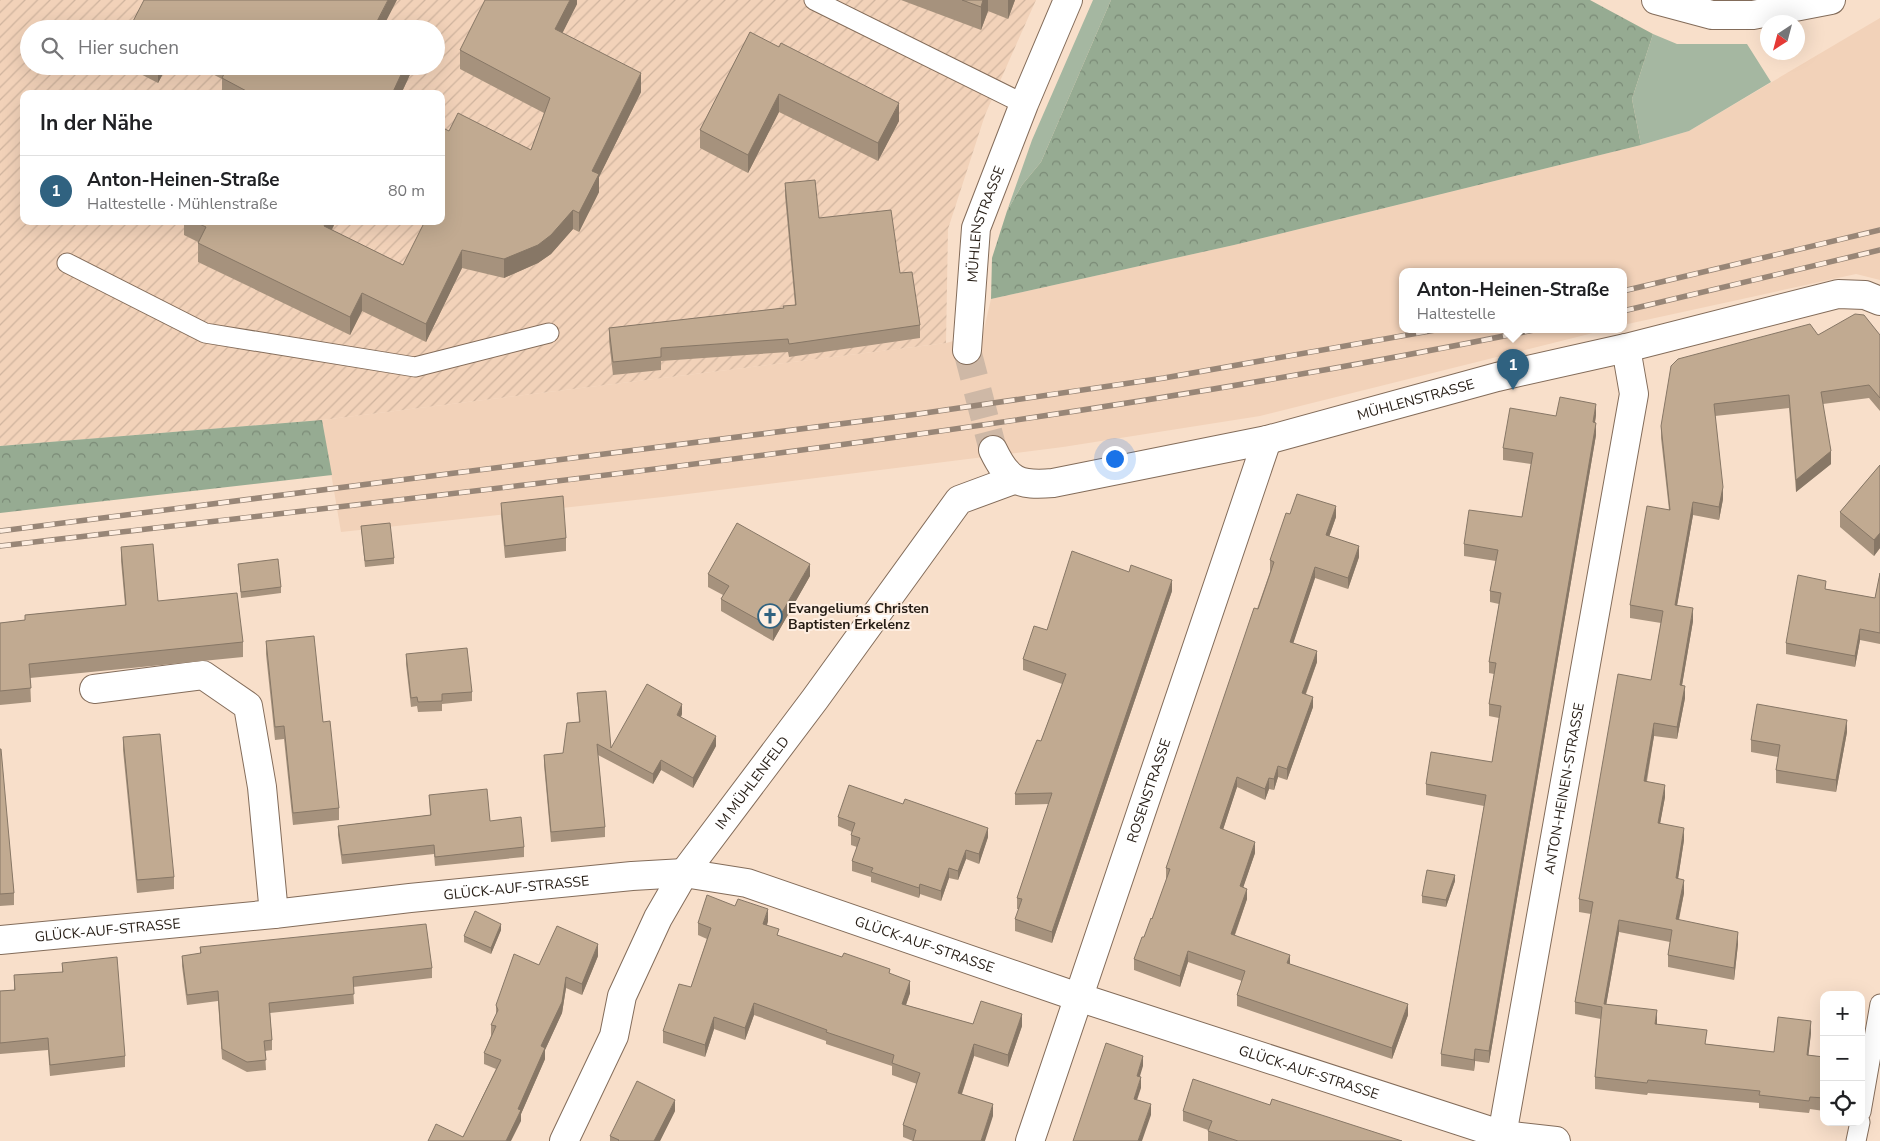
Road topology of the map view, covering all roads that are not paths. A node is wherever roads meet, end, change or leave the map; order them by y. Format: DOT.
graph roads {
  1 [pos="814,0"];
  2 [pos="1068,0"];
  3 [pos="1656,0"];
  4 [pos="1831,0"];
  5 [pos="1709,7"];
  6 [pos="1024,104"];
  7 [pos="67,263"];
  8 [pos="1880,301"];
  9 [pos="549,333"];
  10 [pos="1626,348"];
  11 [pos="967,350"];
  12 [pos="1266,440"];
  13 [pos="992,450"];
  14 [pos="1013,480"];
  15 [pos="94,689"];
  16 [pos="684,873"];
  17 [pos="274,914"];
  18 [pos="0,940"];
  19 [pos="1078,997"];
  20 [pos="1880,1004"];
  21 [pos="1865,1089"];
  22 [pos="1859,1126"];
  23 [pos="1502,1138"];
  24 [pos="564,1141"];
  25 [pos="1030,1141"];
  26 [pos="1556,1141"];
  27 [pos="1856,1141"];
  1 -- 6 [label="lane"];
  2 -- 6 [label="street, MÜHLENSTRASSE"];
  3 -- 5 [label="street"];
  4 -- 5 [label="street"];
  6 -- 11 [label="street, MÜHLENSTRASSE"];
  7 -- 9 [label="lane"];
  8 -- 10 [label="street, MÜHLENSTRASSE"];
  10 -- 12 [label="street, MÜHLENSTRASSE"];
  10 -- 23 [label="street, ANTON-HEINEN-STRASSE"];
  12 -- 14 [label="street, MÜHLENSTRASSE"];
  12 -- 19 [label="street, ROSENSTRASSE"];
  13 -- 14 [label="street"];
  14 -- 16 [label="street, IM MÜHLENFELD"];
  15 -- 17 [label="street"];
  16 -- 17 [label="street, GLÜCK-AUF-STRASSE"];
  16 -- 19 [label="street, GLÜCK-AUF-STRASSE"];
  16 -- 24 [label="street, IM MÜHLENFELD"];
  17 -- 18 [label="street, GLÜCK-AUF-STRASSE"];
  19 -- 23 [label="street, GLÜCK-AUF-STRASSE"];
  19 -- 25 [label="street, ROSENSTRASSE"];
  20 -- 21 [label="lane"];
  22 -- 27 [label="lane"];
  23 -- 26 [label="street, GLÜCK-AUF-STRASSE"];
}
